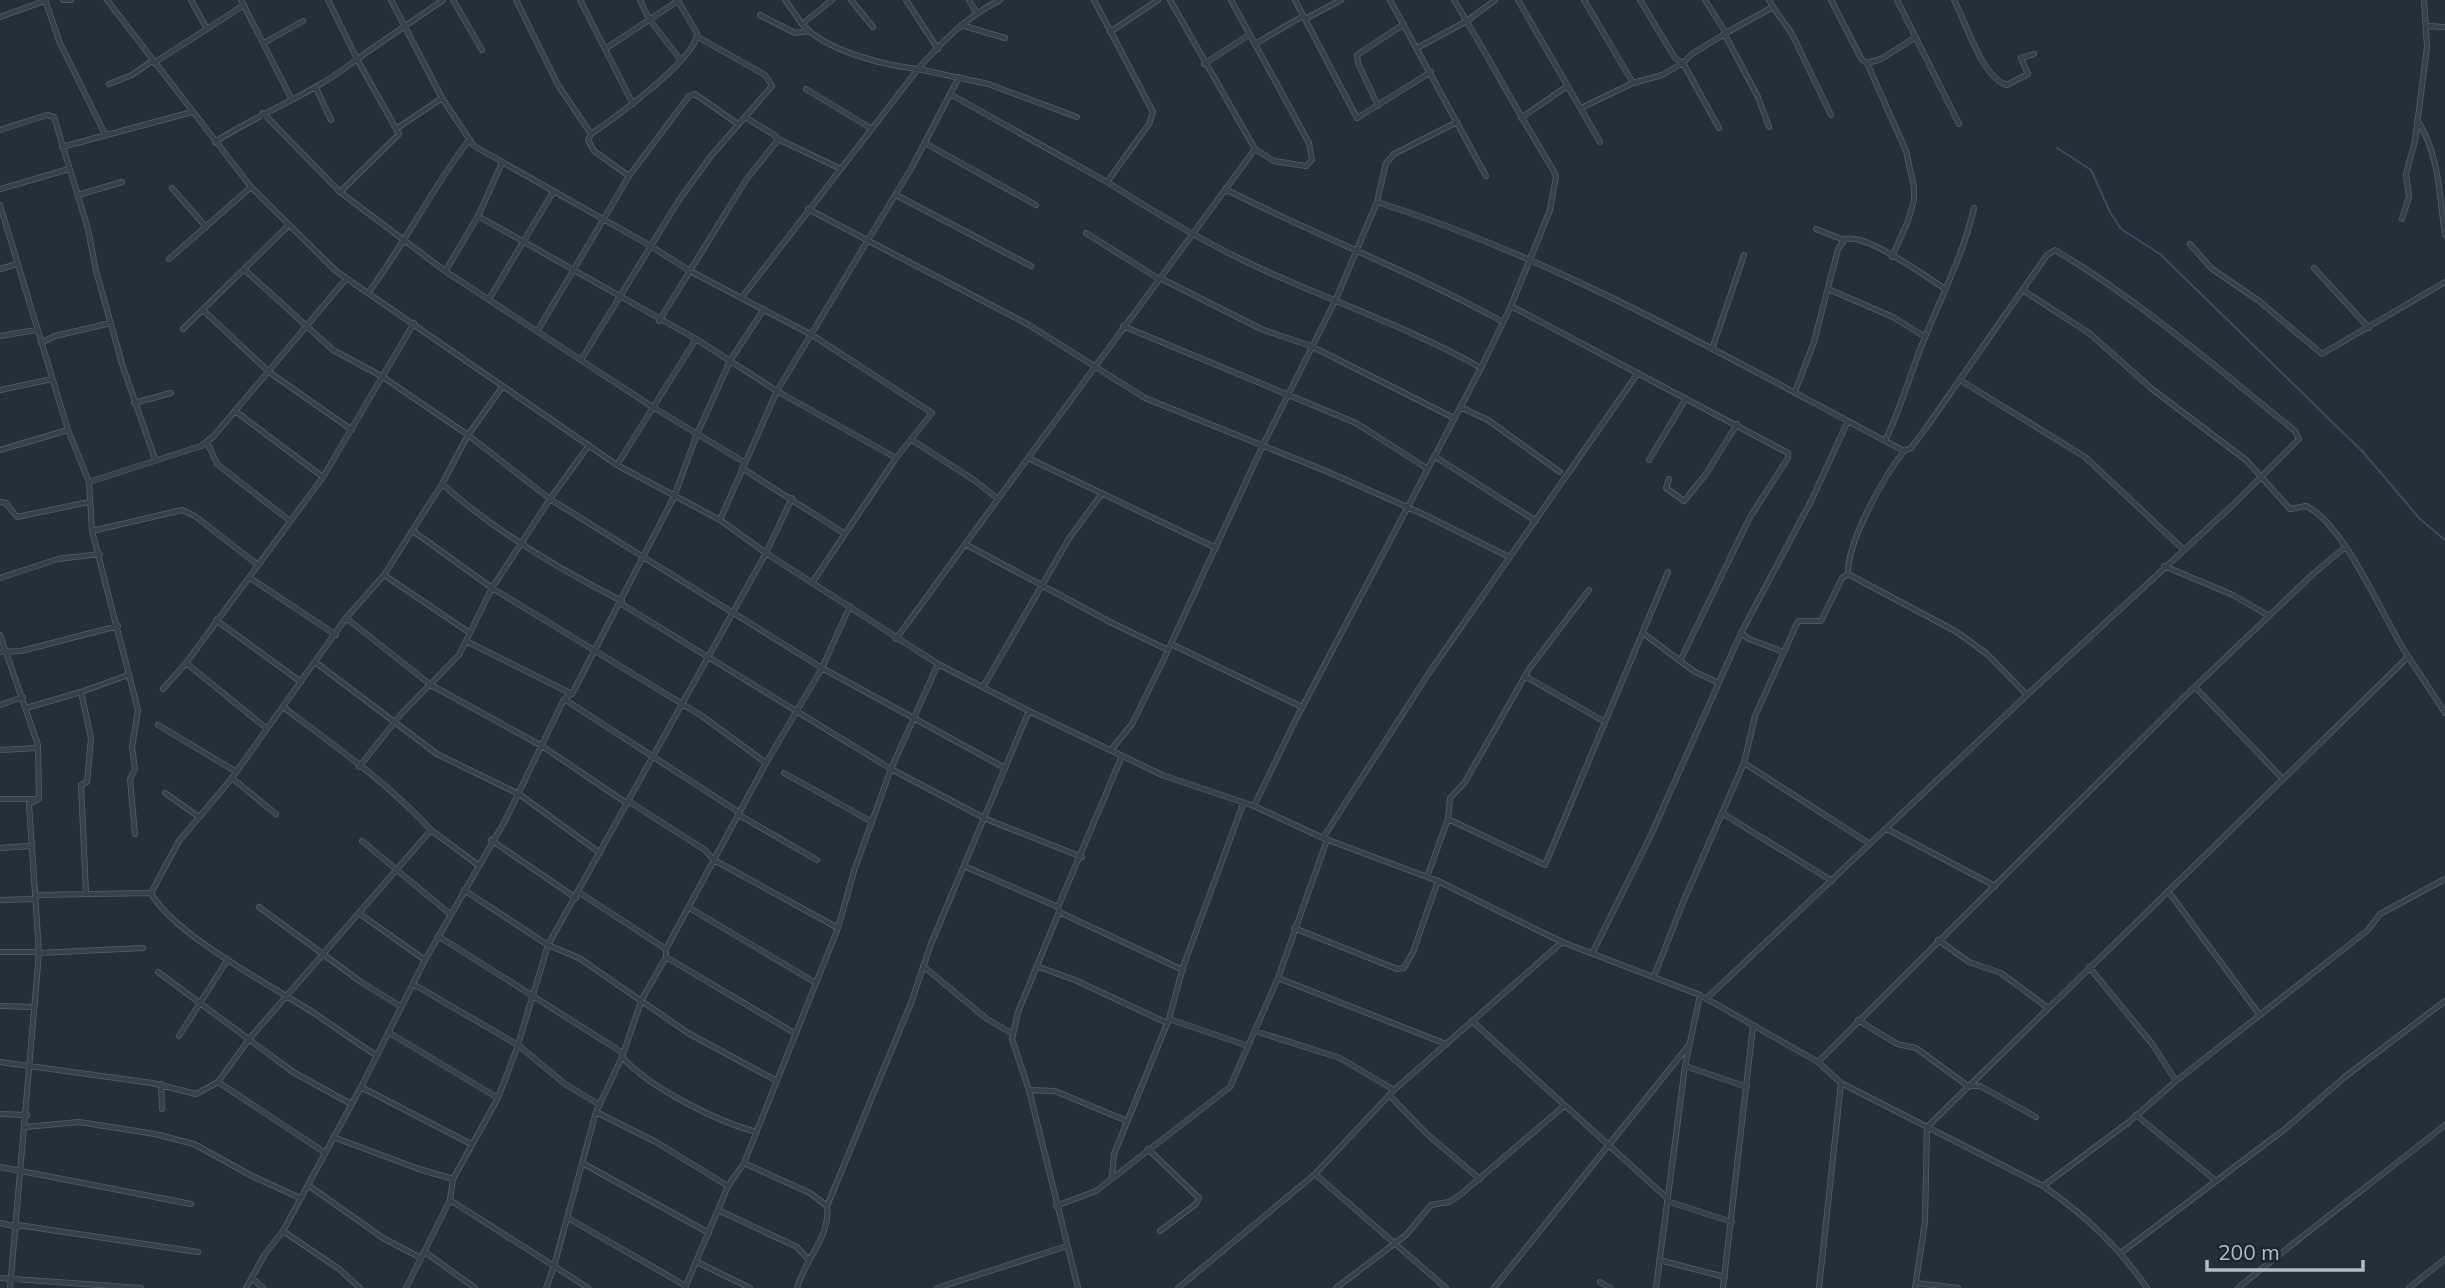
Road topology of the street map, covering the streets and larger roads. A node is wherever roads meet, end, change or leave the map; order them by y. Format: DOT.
graph roads {
  1 [pos="46,0"];
  2 [pos="63,0"];
  3 [pos="71,0"];
  4 [pos="107,0"];
  5 [pos="191,0"];
  6 [pos="328,0"];
  7 [pos="391,0"];
  8 [pos="443,0"];
  9 [pos="453,0"];
  10 [pos="516,0"];
  11 [pos="580,0"];
  12 [pos="640,0"];
  13 [pos="785,0"];
  14 [pos="832,0"];
  15 [pos="851,0"];
  16 [pos="906,0"];
  17 [pos="969,0"];
  18 [pos="1000,0"];
  19 [pos="1094,0"];
  20 [pos="1158,0"];
  21 [pos="1170,0"];
  22 [pos="1231,0"];
  23 [pos="1295,0"];
  24 [pos="1341,0"];
  25 [pos="1390,0"];
  26 [pos="1454,0"];
  27 [pos="1495,0"];
  28 [pos="1518,0"];
  29 [pos="1584,0"];
  30 [pos="1640,0"];
  31 [pos="1705,0"];
  32 [pos="1769,0"];
  33 [pos="1831,0"];
  34 [pos="1897,0"];
  35 [pos="1954,0"];
  36 [pos="2424,0"];
  37 [pos="679,1"];
  38 [pos="243,3"];
  39 [pos="1773,7"];
  40 [pos="976,12"];
  41 [pos="760,15"];
  42 [pos="0,18"];
  43 [pos="1304,18"];
  44 [pos="649,19"];
  45 [pos="303,21"];
  46 [pos="1467,21"];
  47 [pos="802,24"];
  48 [pos="960,24"];
  49 [pos="1404,24"];
  50 [pos="404,25"];
  51 [pos="2426,26"];
  52 [pos="873,27"];
  53 [pos="2445,27"];
  54 [pos="207,29"];
  55 [pos="808,31"];
  56 [pos="1110,32"];
  57 [pos="1725,34"];
  58 [pos="1249,35"];
  59 [pos="698,37"];
  60 [pos="1916,37"];
  61 [pos="1005,38"];
  62 [pos="264,43"];
  63 [pos="1255,44"];
  64 [pos="1417,48"];
  65 [pos="605,49"];
  66 [pos="938,49"];
  67 [pos="482,50"];
  68 [pos="2034,54"];
  69 [pos="357,59"];
  70 [pos="680,59"];
  71 [pos="153,62"];
  72 [pos="1683,63"];
  73 [pos="1867,63"];
  74 [pos="1204,64"];
  75 [pos="918,69"];
  76 [pos="1431,72"];
  77 [pos="959,77"];
  78 [pos="1633,83"];
  79 [pos="109,84"];
  80 [pos="316,88"];
  81 [pos="1566,88"];
  82 [pos="806,89"];
  83 [pos="950,94"];
  84 [pos="291,98"];
  85 [pos="442,98"];
  86 [pos="633,104"];
  87 [pos="1378,106"];
  88 [pos="1581,108"];
  89 [pos="192,112"];
  90 [pos="263,113"];
  91 [pos="1831,115"];
  92 [pos="745,117"];
  93 [pos="1076,117"];
  94 [pos="1521,118"];
  95 [pos="2416,119"];
  96 [pos="331,120"];
  97 [pos="1457,122"];
  98 [pos="738,124"];
  99 [pos="1959,124"];
  100 [pos="1769,127"];
  101 [pos="1718,128"];
  102 [pos="396,129"];
  103 [pos="872,129"];
  104 [pos="0,130"];
  105 [pos="104,134"];
  106 [pos="591,135"];
  107 [pos="778,139"];
  108 [pos="470,140"];
  109 [pos="215,142"];
  110 [pos="1600,142"];
  111 [pos="925,143"];
  112 [pos="62,147"];
  113 [pos="1255,149"];
  114 [pos="502,163"];
  115 [pos="69,169"];
  116 [pos="841,169"];
  117 [pos="629,176"];
  118 [pos="1486,176"];
  119 [pos="122,182"];
  120 [pos="1107,182"];
  121 [pos="251,187"];
  122 [pos="172,188"];
  123 [pos="0,189"];
  124 [pos="1225,189"];
  125 [pos="340,192"];
  126 [pos="553,192"];
  127 [pos="78,195"];
  128 [pos="895,195"];
  129 [pos="1377,202"];
  130 [pos="0,205"];
  131 [pos="1036,205"];
  132 [pos="1974,208"];
  133 [pos="808,209"];
  134 [pos="1,213"];
  135 [pos="478,216"];
  136 [pos="2402,219"];
  137 [pos="601,220"];
  138 [pos="288,226"];
  139 [pos="206,227"];
  140 [pos="1816,229"];
  141 [pos="1086,233"];
  142 [pos="2445,235"];
  143 [pos="1193,236"];
  144 [pos="869,240"];
  145 [pos="1844,240"];
  146 [pos="404,243"];
  147 [pos="2190,243"];
  148 [pos="525,244"];
  149 [pos="649,245"];
  150 [pos="1355,250"];
  151 [pos="1744,255"];
  152 [pos="1892,257"];
  153 [pos="169,259"];
  154 [pos="1527,261"];
  155 [pos="17,264"];
  156 [pos="1031,266"];
  157 [pos="2314,268"];
  158 [pos="0,269"];
  159 [pos="245,270"];
  160 [pos="445,271"];
  161 [pos="572,271"];
  162 [pos="690,271"];
  163 [pos="1159,278"];
  164 [pos="346,279"];
  165 [pos="2445,282"];
  166 [pos="1828,289"];
  167 [pos="1945,289"];
  168 [pos="2024,291"];
  169 [pos="368,293"];
  170 [pos="621,296"];
  171 [pos="742,298"];
  172 [pos="489,299"];
  173 [pos="1336,299"];
  174 [pos="1511,306"];
  175 [pos="764,309"];
  176 [pos="203,310"];
  177 [pos="659,321"];
  178 [pos="1503,322"];
  179 [pos="111,323"];
  180 [pos="414,323"];
  181 [pos="1123,326"];
  182 [pos="183,328"];
  183 [pos="308,328"];
  184 [pos="2369,328"];
  185 [pos="36,330"];
  186 [pos="538,330"];
  187 [pos="812,335"];
  188 [pos="0,336"];
  189 [pos="1925,337"];
  190 [pos="696,339"];
  191 [pos="41,343"];
  192 [pos="1311,346"];
  193 [pos="1713,349"];
  194 [pos="731,359"];
  195 [pos="581,360"];
  196 [pos="1095,366"];
  197 [pos="1482,368"];
  198 [pos="269,372"];
  199 [pos="1639,372"];
  200 [pos="383,377"];
  201 [pos="52,379"];
  202 [pos="1960,380"];
  203 [pos="503,386"];
  204 [pos="0,390"];
  205 [pos="778,391"];
  206 [pos="171,393"];
  207 [pos="1795,393"];
  208 [pos="1287,396"];
  209 [pos="1685,400"];
  210 [pos="134,403"];
  211 [pos="651,407"];
  212 [pos="1460,407"];
  213 [pos="235,411"];
  214 [pos="1454,418"];
  215 [pos="1847,423"];
  216 [pos="1737,424"];
  217 [pos="68,429"];
  218 [pos="352,430"];
  219 [pos="468,435"];
  220 [pos="697,435"];
  221 [pos="912,440"];
  222 [pos="1885,441"];
  223 [pos="207,442"];
  224 [pos="589,445"];
  225 [pos="1263,445"];
  226 [pos="0,450"];
  227 [pos="1904,451"];
  228 [pos="1434,456"];
  229 [pos="896,458"];
  230 [pos="1028,458"];
  231 [pos="155,459"];
  232 [pos="1649,460"];
  233 [pos="617,465"];
  234 [pos="743,465"];
  235 [pos="1428,469"];
  236 [pos="1559,472"];
  237 [pos="324,477"];
  238 [pos="2261,478"];
  239 [pos="1669,479"];
  240 [pos="89,482"];
  241 [pos="442,484"];
  242 [pos="1101,495"];
  243 [pos="674,497"];
  244 [pos="792,498"];
  245 [pos="551,499"];
  246 [pos="998,499"];
  247 [pos="0,502"];
  248 [pos="89,502"];
  249 [pos="1408,508"];
  250 [pos="720,520"];
  251 [pos="290,521"];
  252 [pos="1536,521"];
  253 [pos="92,531"];
  254 [pos="413,531"];
  255 [pos="845,534"];
  256 [pos="522,542"];
  257 [pos="965,544"];
  258 [pos="1216,548"];
  259 [pos="2344,548"];
  260 [pos="2183,549"];
  261 [pos="766,553"];
  262 [pos="100,554"];
  263 [pos="645,556"];
  264 [pos="1509,557"];
  265 [pos="258,565"];
  266 [pos="2164,566"];
  267 [pos="1668,572"];
  268 [pos="1848,574"];
  269 [pos="384,575"];
  270 [pos="0,578"];
  271 [pos="249,578"];
  272 [pos="812,583"];
  273 [pos="1041,585"];
  274 [pos="492,588"];
  275 [pos="1589,590"];
  276 [pos="621,602"];
  277 [pos="850,606"];
  278 [pos="733,611"];
  279 [pos="2269,616"];
  280 [pos="346,618"];
  281 [pos="216,620"];
  282 [pos="118,626"];
  283 [pos="470,633"];
  284 [pos="1643,633"];
  285 [pos="1741,633"];
  286 [pos="0,635"];
  287 [pos="337,635"];
  288 [pos="896,639"];
  289 [pos="466,641"];
  290 [pos="1169,647"];
  291 [pos="594,651"];
  292 [pos="1782,651"];
  293 [pos="3,652"];
  294 [pos="2408,657"];
  295 [pos="708,658"];
  296 [pos="1681,661"];
  297 [pos="315,662"];
  298 [pos="186,663"];
  299 [pos="938,664"];
  300 [pos="822,668"];
  301 [pos="128,675"];
  302 [pos="1525,676"];
  303 [pos="301,682"];
  304 [pos="1719,683"];
  305 [pos="431,685"];
  306 [pos="983,687"];
  307 [pos="2195,687"];
  308 [pos="163,689"];
  309 [pos="80,692"];
  310 [pos="572,694"];
  311 [pos="2026,695"];
  312 [pos="23,697"];
  313 [pos="564,699"];
  314 [pos="0,705"];
  315 [pos="682,706"];
  316 [pos="283,707"];
  317 [pos="1302,707"];
  318 [pos="26,708"];
  319 [pos="1029,711"];
  320 [pos="795,712"];
  321 [pos="2445,713"];
  322 [pos="914,719"];
  323 [pos="1605,722"];
  324 [pos="158,725"];
  325 [pos="394,725"];
  326 [pos="265,728"];
  327 [pos="542,746"];
  328 [pos="37,748"];
  329 [pos="0,750"];
  330 [pos="1111,750"];
  331 [pos="653,755"];
  332 [pos="1122,756"];
  333 [pos="766,763"];
  334 [pos="1744,763"];
  335 [pos="359,767"];
  336 [pos="1005,768"];
  337 [pos="891,769"];
  338 [pos="235,771"];
  339 [pos="785,773"];
  340 [pos="232,778"];
  341 [pos="2283,779"];
  342 [pos="165,793"];
  343 [pos="519,794"];
  344 [pos="0,799"];
  345 [pos="39,799"];
  346 [pos="627,802"];
  347 [pos="1243,804"];
  348 [pos="1254,806"];
  349 [pos="1722,813"];
  350 [pos="276,814"];
  351 [pos="739,814"];
  352 [pos="199,817"];
  353 [pos="986,819"];
  354 [pos="1448,819"];
  355 [pos="872,822"];
  356 [pos="1887,828"];
  357 [pos="431,830"];
  358 [pos="135,834"];
  359 [pos="1325,839"];
  360 [pos="362,841"];
  361 [pos="491,841"];
  362 [pos="1870,844"];
  363 [pos="30,846"];
  364 [pos="0,848"];
  365 [pos="600,853"];
  366 [pos="1082,857"];
  367 [pos="715,860"];
  368 [pos="817,860"];
  369 [pos="478,865"];
  370 [pos="964,866"];
  371 [pos="397,872"];
  372 [pos="1427,877"];
  373 [pos="2445,878"];
  374 [pos="1438,881"];
  375 [pos="1832,881"];
  376 [pos="1995,886"];
  377 [pos="464,890"];
  378 [pos="2168,891"];
  379 [pos="86,893"];
  380 [pos="151,893"];
  381 [pos="578,895"];
  382 [pos="35,897"];
  383 [pos="0,900"];
  384 [pos="688,907"];
  385 [pos="259,908"];
  386 [pos="1059,909"];
  387 [pos="360,914"];
  388 [pos="450,914"];
  389 [pos="838,928"];
  390 [pos="1294,929"];
  391 [pos="438,936"];
  392 [pos="1938,940"];
  393 [pos="1562,942"];
  394 [pos="548,945"];
  395 [pos="144,948"];
  396 [pos="666,948"];
  397 [pos="0,952"];
  398 [pos="1593,952"];
  399 [pos="39,953"];
  400 [pos="325,956"];
  401 [pos="666,957"];
  402 [pos="228,959"];
  403 [pos="425,960"];
  404 [pos="923,966"];
  405 [pos="1036,966"];
  406 [pos="2089,967"];
  407 [pos="1183,970"];
  408 [pos="158,972"];
  409 [pos="1654,976"];
  410 [pos="1278,978"];
  411 [pos="816,983"];
  412 [pos="413,984"];
  413 [pos="1700,995"];
  414 [pos="534,996"];
  415 [pos="286,997"];
  416 [pos="642,999"];
  417 [pos="1706,999"];
  418 [pos="2445,1001"];
  419 [pos="200,1004"];
  420 [pos="0,1006"];
  421 [pos="400,1006"];
  422 [pos="34,1007"];
  423 [pos="2048,1008"];
  424 [pos="2259,1014"];
  425 [pos="1858,1020"];
  426 [pos="1168,1021"];
  427 [pos="1472,1021"];
  428 [pos="1753,1026"];
  429 [pos="388,1031"];
  430 [pos="1255,1031"];
  431 [pos="796,1034"];
  432 [pos="1013,1034"];
  433 [pos="179,1036"];
  434 [pos="250,1038"];
  435 [pos="1446,1044"];
  436 [pos="518,1045"];
  437 [pos="1689,1045"];
  438 [pos="1248,1046"];
  439 [pos="376,1055"];
  440 [pos="622,1055"];
  441 [pos="0,1062"];
  442 [pos="1818,1062"];
  443 [pos="30,1065"];
  444 [pos="1685,1066"];
  445 [pos="776,1081"];
  446 [pos="2176,1081"];
  447 [pos="218,1083"];
  448 [pos="1841,1083"];
  449 [pos="161,1084"];
  450 [pos="1968,1086"];
  451 [pos="361,1087"];
  452 [pos="1747,1087"];
  453 [pos="1029,1090"];
  454 [pos="1394,1090"];
  455 [pos="1389,1096"];
  456 [pos="498,1098"];
  457 [pos="351,1104"];
  458 [pos="600,1105"];
  459 [pos="1564,1106"];
  460 [pos="162,1109"];
  461 [pos="596,1112"];
  462 [pos="0,1114"];
  463 [pos="27,1115"];
  464 [pos="2136,1115"];
  465 [pos="2036,1116"];
  466 [pos="1127,1121"];
  467 [pos="2445,1125"];
  468 [pos="26,1127"];
  469 [pos="1927,1127"];
  470 [pos="757,1132"];
  471 [pos="334,1137"];
  472 [pos="471,1144"];
  473 [pos="1608,1144"];
  474 [pos="1149,1149"];
  475 [pos="324,1152"];
  476 [pos="744,1163"];
  477 [pos="583,1164"];
  478 [pos="0,1167"];
  479 [pos="21,1170"];
  480 [pos="1315,1174"];
  481 [pos="1112,1176"];
  482 [pos="453,1179"];
  483 [pos="1480,1179"];
  484 [pos="2215,1180"];
  485 [pos="308,1185"];
  486 [pos="728,1186"];
  487 [pos="2043,1186"];
  488 [pos="300,1198"];
  489 [pos="450,1200"];
  490 [pos="1668,1200"];
  491 [pos="191,1204"];
  492 [pos="827,1206"];
  493 [pos="1056,1206"];
  494 [pos="718,1210"];
  495 [pos="568,1217"];
  496 [pos="0,1223"];
  497 [pos="1732,1223"];
  498 [pos="18,1226"];
  499 [pos="283,1231"];
  500 [pos="1160,1231"];
  501 [pos="709,1233"];
  502 [pos="1394,1242"];
  503 [pos="1067,1246"];
  504 [pos="425,1251"];
  505 [pos="198,1252"];
  506 [pos="2122,1252"];
  507 [pos="421,1258"];
  508 [pos="808,1259"];
  509 [pos="2445,1259"];
  510 [pos="1659,1260"];
  511 [pos="696,1262"];
  512 [pos="554,1266"];
  513 [pos="1725,1276"];
  514 [pos="0,1278"];
  515 [pos="11,1279"];
  516 [pos="253,1279"];
  517 [pos="1600,1282"];
  518 [pos="1916,1285"];
  519 [pos="685,1287"];
  520 [pos="10,1288"];
  521 [pos="141,1288"];
  522 [pos="246,1288"];
  523 [pos="263,1288"];
  524 [pos="360,1288"];
  525 [pos="406,1288"];
  526 [pos="475,1288"];
  527 [pos="546,1288"];
  528 [pos="588,1288"];
  529 [pos="750,1288"];
  530 [pos="797,1288"];
  531 [pos="937,1288"];
  532 [pos="1078,1288"];
  533 [pos="1178,1288"];
  534 [pos="1336,1288"];
  535 [pos="1446,1288"];
  536 [pos="1494,1288"];
  537 [pos="1610,1288"];
  538 [pos="1656,1288"];
  539 [pos="1723,1288"];
  540 [pos="1819,1288"];
  541 [pos="1958,1288"];
  542 [pos="2147,1288"];
  543 [pos="2238,1288"];
  544 [pos="2409,1288"];
  1 -- 42 [label="street"];
  1 -- 105 [label="street"];
  2 -- 3 [label="street"];
  4 -- 71 [label="street"];
  5 -- 54 [label="street"];
  6 -- 69 [label="street"];
  7 -- 50 [label="street"];
  8 -- 50 [label="street"];
  9 -- 67 [label="street"];
  10 -- 106 [label="street"];
  11 -- 65 [label="street"];
  12 -- 44 [label="street"];
  13 -- 47 [label="street"];
  14 -- 47 [label="street"];
  15 -- 52 [label="street"];
  16 -- 66 [label="street"];
  17 -- 40 [label="street"];
  18 -- 40 [label="street"];
  19 -- 56 [label="street"];
  20 -- 56 [label="street"];
  21 -- 74 [label="street"];
  22 -- 58 [label="street"];
  23 -- 43 [label="street"];
  24 -- 43 [label="street"];
  25 -- 49 [label="street"];
  26 -- 46 [label="street"];
  27 -- 46 [label="street"];
  28 -- 81 [label="street"];
  29 -- 78 [label="street"];
  30 -- 72 [label="street"];
  31 -- 57 [label="street"];
  32 -- 39 [label="street"];
  33 -- 73 [label="street"];
  34 -- 60 [label="street"];
  35 -- 68 [label="street"];
  36 -- 51 [label="street"];
  37 -- 44 [label="street"];
  37 -- 59 [label="street"];
  38 -- 54 [label="street"];
  38 -- 62 [label="street"];
  39 -- 57 [label="street"];
  39 -- 91 [label="street"];
  40 -- 48 [label="street"];
  41 -- 55 [label="street"];
  43 -- 63 [label="street"];
  43 -- 87 [label="street"];
  44 -- 65 [label="street"];
  44 -- 70 [label="street"];
  45 -- 62 [label="street"];
  46 -- 64 [label="street"];
  46 -- 94 [label="street"];
  47 -- 55 [label="street"];
  48 -- 61 [label="street"];
  48 -- 66 [label="street"];
  49 -- 64 [label="street"];
  49 -- 87 [label="street"];
  50 -- 69 [label="street"];
  50 -- 85 [label="street"];
  51 -- 53 [label="street"];
  51 -- 95 [label="street"];
  54 -- 71 [label="street"];
  55 -- 75 [label="street"];
  56 -- 120 [label="street"];
  57 -- 72 [label="street"];
  57 -- 100 [label="street"];
  58 -- 63 [label="street"];
  58 -- 74 [label="street"];
  59 -- 70 [label="street"];
  59 -- 92 [label="street"];
  60 -- 73 [label="street"];
  60 -- 99 [label="street"];
  62 -- 84 [label="street"];
  63 -- 113 [label="street"];
  64 -- 76 [label="street"];
  65 -- 86 [label="street"];
  66 -- 75 [label="street"];
  69 -- 80 [label="street"];
  69 -- 102 [label="street"];
  70 -- 86 [label="street"];
  71 -- 79 [label="street"];
  71 -- 89 [label="street"];
  72 -- 78 [label="street"];
  72 -- 101 [label="street"];
  73 -- 152 [label="street"];
  74 -- 113 [label="street"];
  75 -- 77 [label="street"];
  75 -- 103 [label="street"];
  76 -- 87 [label="street"];
  76 -- 97 [label="street"];
  77 -- 83 [label="street"];
  77 -- 93 [label="street"];
  78 -- 88 [label="street"];
  80 -- 84 [label="street"];
  80 -- 96 [label="street"];
  81 -- 88 [label="street"];
  81 -- 94 [label="street"];
  82 -- 103 [label="street"];
  83 -- 111 [label="street"];
  83 -- 120 [label="street"];
  84 -- 90 [label="street"];
  85 -- 102 [label="street"];
  85 -- 108 [label="street"];
  86 -- 106 [label="street"];
  88 -- 110 [label="street"];
  89 -- 105 [label="street"];
  89 -- 109 [label="street"];
  90 -- 109 [label="street"];
  90 -- 125 [label="street"];
  92 -- 98 [label="street"];
  92 -- 107 [label="street"];
  94 -- 154 [label="street"];
  95 -- 136 [label="street"];
  95 -- 142 [label="street"];
  97 -- 118 [label="street"];
  97 -- 129 [label="street"];
  98 -- 117 [label="street"];
  98 -- 149 [label="street"];
  102 -- 125 [label="street"];
  103 -- 116 [label="street"];
  104 -- 112 [label="street"];
  105 -- 112 [label="street"];
  106 -- 117 [label="street"];
  107 -- 116 [label="street"];
  107 -- 162 [label="street"];
  108 -- 114 [label="street"];
  108 -- 146 [label="street"];
  109 -- 121 [label="street"];
  111 -- 128 [label="street"];
  111 -- 131 [label="street"];
  112 -- 115 [label="street"];
  113 -- 124 [label="street"];
  114 -- 126 [label="street"];
  114 -- 135 [label="street"];
  115 -- 123 [label="street"];
  115 -- 127 [label="street"];
  116 -- 133 [label="street"];
  117 -- 137 [label="street"];
  119 -- 127 [label="street"];
  120 -- 143 [label="street"];
  121 -- 138 [label="street"];
  121 -- 139 [label="street"];
  122 -- 139 [label="street"];
  124 -- 143 [label="street"];
  124 -- 150 [label="street"];
  125 -- 146 [label="street"];
  126 -- 137 [label="street"];
  126 -- 148 [label="street"];
  127 -- 179 [label="street"];
  128 -- 144 [label="street"];
  128 -- 156 [label="street"];
  129 -- 150 [label="street"];
  129 -- 154 [label="street"];
  130 -- 134 [label="street"];
  132 -- 167 [label="street"];
  133 -- 144 [label="street"];
  133 -- 171 [label="street"];
  134 -- 155 [label="street"];
  135 -- 148 [label="street"];
  135 -- 160 [label="street"];
  137 -- 149 [label="street"];
  137 -- 161 [label="street"];
  138 -- 159 [label="street"];
  138 -- 164 [label="street"];
  139 -- 153 [label="street"];
  140 -- 145 [label="street"];
  141 -- 163 [label="street"];
  143 -- 163 [label="street"];
  143 -- 173 [label="street"];
  144 -- 187 [label="street"];
  144 -- 196 [label="street"];
  145 -- 152 [label="street"];
  145 -- 166 [label="street"];
  146 -- 160 [label="street"];
  146 -- 169 [label="street"];
  147 -- 184 [label="street"];
  148 -- 161 [label="street"];
  148 -- 172 [label="street"];
  149 -- 162 [label="street"];
  149 -- 170 [label="street"];
  150 -- 173 [label="street"];
  150 -- 178 [label="street"];
  151 -- 193 [label="street"];
  152 -- 167 [label="street"];
  154 -- 174 [label="street"];
  154 -- 193 [label="street"];
  155 -- 158 [label="street"];
  155 -- 185 [label="street"];
  157 -- 184 [label="street"];
  159 -- 176 [label="street"];
  159 -- 183 [label="street"];
  160 -- 172 [label="street"];
  161 -- 170 [label="street"];
  161 -- 186 [label="street"];
  162 -- 171 [label="street"];
  162 -- 177 [label="street"];
  163 -- 181 [label="street"];
  163 -- 192 [label="street"];
  164 -- 169 [label="street"];
  164 -- 183 [label="street"];
  165 -- 184 [label="street"];
  166 -- 189 [label="street"];
  166 -- 207 [label="street"];
  167 -- 189 [label="street"];
  168 -- 202 [label="street"];
  168 -- 238 [label="street"];
  168 -- 238 [label="street"];
  169 -- 180 [label="street"];
  170 -- 177 [label="street"];
  170 -- 195 [label="street"];
  171 -- 175 [label="street"];
  172 -- 186 [label="street"];
  173 -- 192 [label="street"];
  173 -- 197 [label="street"];
  174 -- 178 [label="street"];
  174 -- 199 [label="street"];
  175 -- 187 [label="street"];
  175 -- 194 [label="street"];
  176 -- 182 [label="street"];
  176 -- 198 [label="street"];
  177 -- 190 [label="street"];
  178 -- 197 [label="street"];
  179 -- 191 [label="street"];
  179 -- 210 [label="street"];
  180 -- 200 [label="street"];
  180 -- 203 [label="street"];
  181 -- 196 [label="street"];
  181 -- 208 [label="street"];
  183 -- 198 [label="street"];
  183 -- 200 [label="street"];
  185 -- 188 [label="street"];
  185 -- 191 [label="street"];
  186 -- 195 [label="street"];
  187 -- 205 [label="street"];
  187 -- 221 [label="street"];
  189 -- 222 [label="street"];
  190 -- 194 [label="street"];
  190 -- 211 [label="street"];
  191 -- 201 [label="street"];
  192 -- 208 [label="street"];
  192 -- 214 [label="street"];
  193 -- 207 [label="street"];
  194 -- 205 [label="street"];
  194 -- 220 [label="street"];
  195 -- 211 [label="street"];
  196 -- 225 [label="street"];
  196 -- 230 [label="street"];
  197 -- 212 [label="street"];
  198 -- 213 [label="street"];
  198 -- 218 [label="street"];
  199 -- 209 [label="street"];
  199 -- 252 [label="street"];
  200 -- 218 [label="street"];
  200 -- 219 [label="street"];
  201 -- 204 [label="street"];
  201 -- 217 [label="street"];
  202 -- 227 [label="street"];
  202 -- 260 [label="street"];
  203 -- 219 [label="street"];
  203 -- 224 [label="street"];
  205 -- 229 [label="street"];
  205 -- 234 [label="street"];
  206 -- 210 [label="street"];
  207 -- 215 [label="street"];
  208 -- 225 [label="street"];
  208 -- 235 [label="street"];
  209 -- 216 [label="street"];
  209 -- 232 [label="street"];
  210 -- 231 [label="street"];
  211 -- 220 [label="street"];
  211 -- 233 [label="street"];
  212 -- 214 [label="street"];
  212 -- 236 [label="street"];
  213 -- 223 [label="street"];
  213 -- 237 [label="street"];
  214 -- 228 [label="street"];
  215 -- 222 [label="street"];
  215 -- 285 [label="street"];
  216 -- 239 [label="street"];
  216 -- 296 [label="street"];
  217 -- 226 [label="street"];
  217 -- 240 [label="street"];
  218 -- 237 [label="street"];
  219 -- 241 [label="street"];
  219 -- 245 [label="street"];
  220 -- 234 [label="street"];
  220 -- 243 [label="street"];
  221 -- 229 [label="street"];
  221 -- 246 [label="street"];
  222 -- 227 [label="street"];
  223 -- 231 [label="street"];
  223 -- 251 [label="street"];
  224 -- 233 [label="street"];
  224 -- 245 [label="street"];
  225 -- 249 [label="street"];
  225 -- 258 [label="street"];
  227 -- 268 [label="street"];
  228 -- 235 [label="street"];
  228 -- 252 [label="street"];
  229 -- 255 [label="street"];
  230 -- 242 [label="street"];
  230 -- 246 [label="street"];
  231 -- 240 [label="street"];
  233 -- 243 [label="street"];
  234 -- 244 [label="street"];
  234 -- 250 [label="street"];
  235 -- 249 [label="street"];
  237 -- 251 [label="street"];
  238 -- 259 [label="street"];
  238 -- 260 [label="street"];
  240 -- 248 [label="street"];
  241 -- 254 [label="street"];
  241 -- 256 [label="street"];
  242 -- 258 [label="street"];
  242 -- 273 [label="street"];
  243 -- 250 [label="street"];
  243 -- 263 [label="street"];
  244 -- 255 [label="street"];
  244 -- 261 [label="street"];
  245 -- 256 [label="street"];
  245 -- 263 [label="street"];
  246 -- 257 [label="street"];
  247 -- 248 [label="street"];
  248 -- 253 [label="street"];
  249 -- 264 [label="street"];
  249 -- 317 [label="street"];
  250 -- 261 [label="street"];
  251 -- 265 [label="street"];
  252 -- 264 [label="street"];
  253 -- 262 [label="street"];
  253 -- 265 [label="street"];
  254 -- 269 [label="street"];
  254 -- 274 [label="street"];
  255 -- 272 [label="street"];
  256 -- 274 [label="street"];
  256 -- 276 [label="street"];
  257 -- 273 [label="street"];
  257 -- 288 [label="street"];
  258 -- 290 [label="street"];
  259 -- 279 [label="street"];
  259 -- 294 [label="street"];
  260 -- 266 [label="street"];
  261 -- 272 [label="street"];
  261 -- 278 [label="street"];
  262 -- 270 [label="street"];
  262 -- 282 [label="street"];
  263 -- 276 [label="street"];
  263 -- 278 [label="street"];
  264 -- 359 [label="street"];
  265 -- 271 [label="street"];
  266 -- 279 [label="street"];
  266 -- 311 [label="street"];
  267 -- 284 [label="street"];
  268 -- 292 [label="street"];
  268 -- 311 [label="street"];
  269 -- 280 [label="street"];
  269 -- 283 [label="street"];
  271 -- 281 [label="street"];
  271 -- 287 [label="street"];
  272 -- 277 [label="street"];
  273 -- 290 [label="street"];
  273 -- 306 [label="street"];
  274 -- 283 [label="street"];
  274 -- 291 [label="street"];
  275 -- 302 [label="street"];
  276 -- 291 [label="street"];
  276 -- 295 [label="street"];
  277 -- 288 [label="street"];
  277 -- 300 [label="street"];
  278 -- 295 [label="street"];
  278 -- 300 [label="street"];
  279 -- 307 [label="street"];
  280 -- 287 [label="street"];
  280 -- 305 [label="street"];
  281 -- 298 [label="street"];
  281 -- 303 [label="street"];
  282 -- 293 [label="street"];
  282 -- 301 [label="street"];
  283 -- 289 [label="street"];
  284 -- 296 [label="street"];
  284 -- 323 [label="street"];
  285 -- 292 [label="street"];
  285 -- 304 [label="street"];
  286 -- 293 [label="street"];
  287 -- 297 [label="street"];
  288 -- 299 [label="street"];
  289 -- 305 [label="street"];
  289 -- 310 [label="street"];
  290 -- 317 [label="street"];
  290 -- 330 [label="street"];
  291 -- 310 [label="street"];
  291 -- 315 [label="street"];
  292 -- 334 [label="street"];
  293 -- 312 [label="street"];
  294 -- 321 [label="street"];
  294 -- 341 [label="street"];
  295 -- 315 [label="street"];
  295 -- 320 [label="street"];
  296 -- 304 [label="street"];
  297 -- 303 [label="street"];
  297 -- 325 [label="street"];
  298 -- 308 [label="street"];
  298 -- 326 [label="street"];
  299 -- 306 [label="street"];
  299 -- 322 [label="street"];
  300 -- 320 [label="street"];
  300 -- 322 [label="street"];
  301 -- 309 [label="street"];
  301 -- 358 [label="street"];
  302 -- 323 [label="street"];
  302 -- 354 [label="street"];
  303 -- 316 [label="street"];
  304 -- 398 [label="street"];
  305 -- 325 [label="street"];
  305 -- 327 [label="street"];
  306 -- 319 [label="street"];
  307 -- 341 [label="street"];
  307 -- 376 [label="street"];
  309 -- 318 [label="street"];
  309 -- 379 [label="street"];
  310 -- 313 [label="street"];
  311 -- 356 [label="street"];
  312 -- 314 [label="street"];
  312 -- 318 [label="street"];
  313 -- 327 [label="street"];
  313 -- 331 [label="street"];
  315 -- 331 [label="street"];
  315 -- 333 [label="street"];
  316 -- 326 [label="street"];
  316 -- 335 [label="street"];
  317 -- 348 [label="street"];
  318 -- 328 [label="street"];
  319 -- 330 [label="street"];
  319 -- 336 [label="street"];
  320 -- 333 [label="street"];
  320 -- 337 [label="street"];
  322 -- 336 [label="street"];
  322 -- 337 [label="street"];
  323 -- 354 [label="street"];
  324 -- 338 [label="street"];
  325 -- 335 [label="street"];
  325 -- 343 [label="street"];
  326 -- 338 [label="street"];
  327 -- 343 [label="street"];
  327 -- 346 [label="street"];
  328 -- 329 [label="street"];
  328 -- 345 [label="street"];
  330 -- 332 [label="street"];
  331 -- 346 [label="street"];
  331 -- 351 [label="street"];
  332 -- 347 [label="street"];
  332 -- 366 [label="street"];
  333 -- 351 [label="street"];
  334 -- 349 [label="street"];
  334 -- 362 [label="street"];
  335 -- 357 [label="street"];
  336 -- 353 [label="street"];
  337 -- 353 [label="street"];
  337 -- 355 [label="street"];
  338 -- 340 [label="street"];
  339 -- 355 [label="street"];
  340 -- 350 [label="street"];
  340 -- 352 [label="street"];
  341 -- 378 [label="street"];
  342 -- 352 [label="street"];
  343 -- 361 [label="street"];
  343 -- 365 [label="street"];
  344 -- 345 [label="street"];
  345 -- 363 [label="street"];
  346 -- 365 [label="street"];
  346 -- 367 [label="street"];
  347 -- 348 [label="street"];
  347 -- 407 [label="street"];
  348 -- 359 [label="street"];
  349 -- 375 [label="street"];
  349 -- 409 [label="street"];
  351 -- 367 [label="street"];
  351 -- 368 [label="street"];
  352 -- 380 [label="street"];
  353 -- 366 [label="street"];
  353 -- 370 [label="street"];
  354 -- 372 [label="street"];
  355 -- 389 [label="street"];
  356 -- 362 [label="street"];
  356 -- 376 [label="street"];
  357 -- 369 [label="street"];
  357 -- 371 [label="street"];
  359 -- 372 [label="street"];
  359 -- 390 [label="street"];
  360 -- 371 [label="street"];
  361 -- 369 [label="street"];
  361 -- 381 [label="street"];
  362 -- 375 [label="street"];
  363 -- 364 [label="street"];
  363 -- 382 [label="street"];
  365 -- 381 [label="street"];
  366 -- 386 [label="street"];
  367 -- 384 [label="street"];
  367 -- 389 [label="street"];
  369 -- 377 [label="street"];
  370 -- 386 [label="street"];
  370 -- 404 [label="street"];
  371 -- 387 [label="street"];
  371 -- 388 [label="street"];
  372 -- 374 [label="street"];
  373 -- 424 [label="street"];
  374 -- 390 [label="street"];
  374 -- 393 [label="street"];
  375 -- 417 [label="street"];
  376 -- 392 [label="street"];
  377 -- 388 [label="street"];
  377 -- 394 [label="street"];
  378 -- 406 [label="street"];
  378 -- 424 [label="street"];
  379 -- 380 [label="street"];
  379 -- 382 [label="street"];
  380 -- 402 [label="street"];
  381 -- 394 [label="street"];
  381 -- 396 [label="street"];
  382 -- 383 [label="street"];
  382 -- 399 [label="street"];
  384 -- 396 [label="street"];
  384 -- 411 [label="street"];
  385 -- 400 [label="street"];
  386 -- 405 [label="street"];
  386 -- 407 [label="street"];
  387 -- 400 [label="street"];
  387 -- 403 [label="street"];
  388 -- 391 [label="street"];
  389 -- 411 [label="street"];
  390 -- 410 [label="street"];
  391 -- 403 [label="street"];
  391 -- 414 [label="street"];
  392 -- 423 [label="street"];
  392 -- 425 [label="street"];
  393 -- 398 [label="street"];
  393 -- 427 [label="street"];
  394 -- 414 [label="street"];
  394 -- 416 [label="street"];
  395 -- 399 [label="street"];
  396 -- 401 [label="street"];
  397 -- 399 [label="street"];
  398 -- 409 [label="street"];
  399 -- 422 [label="street"];
  400 -- 415 [label="street"];
  400 -- 421 [label="street"];
  401 -- 416 [label="street"];
  401 -- 431 [label="street"];
  402 -- 415 [label="street"];
  402 -- 419 [label="street"];
  403 -- 412 [label="street"];
  404 -- 432 [label="street"];
  404 -- 492 [label="street"];
  405 -- 426 [label="street"];
  405 -- 432 [label="street"];
  406 -- 423 [label="street"];
  406 -- 446 [label="street"];
  407 -- 426 [label="street"];
  408 -- 419 [label="street"];
  409 -- 413 [label="street"];
  410 -- 430 [label="street"];
  410 -- 435 [label="street"];
  411 -- 431 [label="street"];
  412 -- 421 [label="street"];
  412 -- 436 [label="street"];
  413 -- 417 [label="street"];
  413 -- 437 [label="street"];
  414 -- 436 [label="street"];
  414 -- 440 [label="street"];
  415 -- 434 [label="street"];
  415 -- 439 [label="street"];
  416 -- 440 [label="street"];
  416 -- 445 [label="street"];
  417 -- 428 [label="street"];
  418 -- 484 [label="street"];
  419 -- 433 [label="street"];
  419 -- 434 [label="street"];
  420 -- 422 [label="street"];
  421 -- 429 [label="street"];
  422 -- 443 [label="street"];
  423 -- 450 [label="street"];
  424 -- 446 [label="street"];
  425 -- 442 [label="street"];
  425 -- 450 [label="street"];
  426 -- 438 [label="street"];
  426 -- 466 [label="street"];
  427 -- 435 [label="street"];
  427 -- 459 [label="street"];
  428 -- 442 [label="street"];
  428 -- 452 [label="street"];
  429 -- 439 [label="street"];
  429 -- 456 [label="street"];
  430 -- 438 [label="street"];
  430 -- 454 [label="street"];
  431 -- 445 [label="street"];
  432 -- 453 [label="street"];
  434 -- 447 [label="street"];
  434 -- 457 [label="street"];
  435 -- 454 [label="street"];
  436 -- 456 [label="street"];
  436 -- 458 [label="street"];
  437 -- 444 [label="street"];
  437 -- 473 [label="street"];
  438 -- 474 [label="street"];
  439 -- 451 [label="street"];
  440 -- 458 [label="street"];
  440 -- 470 [label="street"];
  441 -- 443 [label="street"];
  442 -- 448 [label="street"];
  443 -- 449 [label="street"];
  443 -- 463 [label="street"];
  444 -- 452 [label="street"];
  444 -- 490 [label="street"];
  445 -- 470 [label="street"];
  446 -- 464 [label="street"];
  447 -- 449 [label="street"];
  447 -- 475 [label="street"];
  448 -- 469 [label="street"];
  448 -- 540 [label="street"];
  449 -- 460 [label="street"];
  450 -- 465 [label="street"];
  450 -- 469 [label="street"];
  451 -- 457 [label="street"];
  451 -- 472 [label="street"];
  452 -- 497 [label="street"];
  453 -- 466 [label="street"];
  453 -- 493 [label="street"];
  454 -- 455 [label="street"];
  455 -- 480 [label="street"];
  455 -- 483 [label="street"];
  456 -- 472 [label="street"];
  457 -- 471 [label="street"];
  458 -- 461 [label="street"];
  459 -- 473 [label="street"];
  459 -- 483 [label="street"];
  461 -- 477 [label="street"];
  461 -- 486 [label="street"];
  462 -- 463 [label="street"];
  463 -- 468 [label="street"];
  464 -- 484 [label="street"];
  464 -- 487 [label="street"];
  466 -- 481 [label="street"];
  467 -- 543 [label="street"];
  468 -- 479 [label="street"];
  468 -- 488 [label="street"];
  469 -- 487 [label="street"];
  469 -- 518 [label="street"];
  470 -- 476 [label="street"];
  471 -- 475 [label="street"];
  471 -- 482 [label="street"];
  472 -- 482 [label="street"];
  473 -- 490 [label="street"];
  473 -- 536 [label="street"];
  474 -- 481 [label="street"];
  474 -- 500 [label="street"];
  475 -- 485 [label="street"];
  476 -- 486 [label="street"];
  476 -- 492 [label="street"];
  477 -- 495 [label="street"];
  477 -- 501 [label="street"];
  478 -- 479 [label="street"];
  479 -- 491 [label="street"];
  479 -- 498 [label="street"];
  480 -- 502 [label="street"];
  480 -- 533 [label="street"];
  481 -- 493 [label="street"];
  482 -- 489 [label="street"];
  483 -- 502 [label="street"];
  484 -- 506 [label="street"];
  485 -- 488 [label="street"];
  485 -- 507 [label="street"];
  486 -- 494 [label="street"];
  487 -- 506 [label="street"];
  488 -- 499 [label="street"];
  489 -- 504 [label="street"];
  489 -- 512 [label="street"];
  490 -- 497 [label="street"];
  490 -- 510 [label="street"];
  492 -- 508 [label="street"];
  493 -- 503 [label="street"];
  494 -- 501 [label="street"];
  494 -- 508 [label="street"];
  495 -- 512 [label="street"];
  495 -- 519 [label="street"];
  496 -- 498 [label="street"];
  497 -- 513 [label="street"];
  498 -- 505 [label="street"];
  498 -- 515 [label="street"];
  499 -- 516 [label="street"];
  499 -- 524 [label="street"];
  501 -- 511 [label="street"];
  502 -- 534 [label="street"];
  502 -- 535 [label="street"];
  503 -- 531 [label="street"];
  503 -- 532 [label="street"];
  504 -- 507 [label="street"];
  504 -- 526 [label="street"];
  506 -- 542 [label="street"];
  507 -- 525 [label="street"];
  508 -- 530 [label="street"];
  509 -- 544 [label="street"];
  510 -- 513 [label="street"];
  510 -- 538 [label="street"];
  511 -- 519 [label="street"];
  511 -- 529 [label="street"];
  512 -- 527 [label="street"];
  512 -- 528 [label="street"];
  513 -- 539 [label="street"];
  514 -- 515 [label="street"];
  515 -- 520 [label="street"];
  515 -- 521 [label="street"];
  516 -- 522 [label="street"];
  516 -- 523 [label="street"];
  517 -- 537 [label="street"];
  518 -- 541 [label="street"];
}
